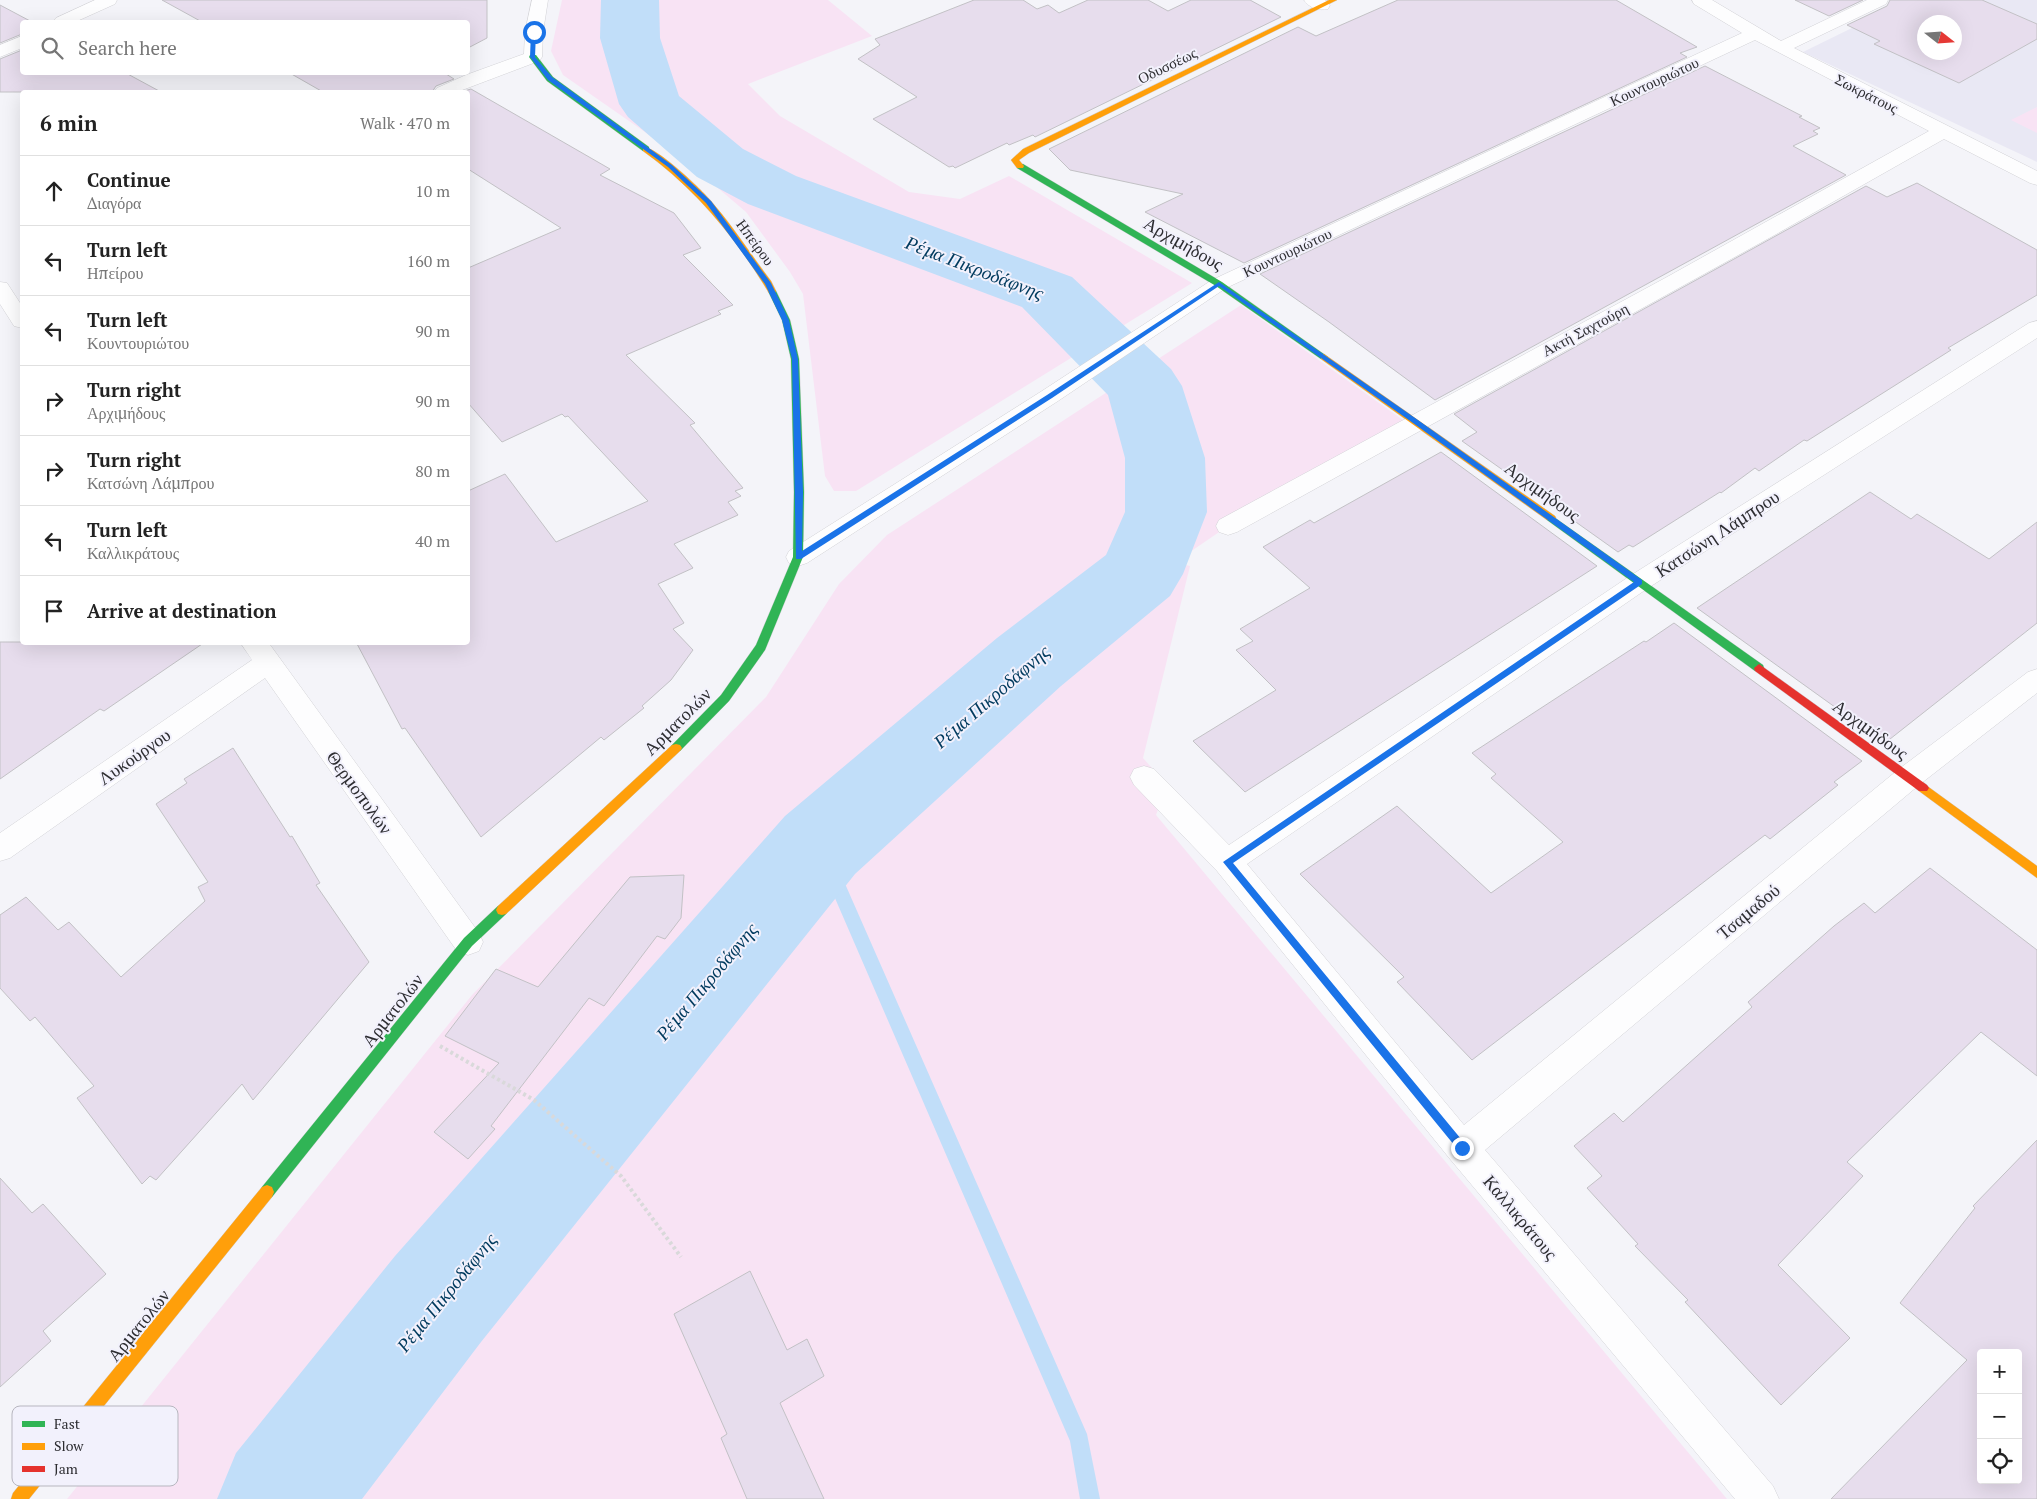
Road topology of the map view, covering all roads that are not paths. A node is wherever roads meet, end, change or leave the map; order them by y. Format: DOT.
graph roads {
  1 [pos="109,0"];
  2 [pos="540,0"];
  3 [pos="1700,0"];
  4 [pos="1880,0"];
  5 [pos="1323,2"];
  6 [pos="66,20"];
  7 [pos="1754,34"];
  8 [pos="20,43"];
  9 [pos="1780,48"];
  10 [pos="0,52"];
  11 [pos="533,57"];
  12 [pos="447,90"];
  13 [pos="1942,132"];
  14 [pos="1015,160"];
  15 [pos="2037,179"];
  16 [pos="1219,284"];
  17 [pos="7,291"];
  18 [pos="20,317"];
  19 [pos="2037,328"];
  20 [pos="1416,421"];
  21 [pos="1228,526"];
  22 [pos="798,557"];
  23 [pos="1639,582"];
  24 [pos="260,653"];
  25 [pos="2037,679"];
  26 [pos="1144,777"];
  27 [pos="1909,777"];
  28 [pos="0,849"];
  29 [pos="1227,862"];
  30 [pos="2037,873"];
  31 [pos="468,942"];
  32 [pos="1462,1148"];
  33 [pos="94,1406"];
  34 [pos="30,1486"];
  35 [pos="19,1499"];
  36 [pos="1760,1499"];
  1 -- 6 [label="street"];
  2 -- 11 [label="street"];
  3 -- 7 [label="street, Σωκράτους"];
  4 -- 9 [label="street"];
  5 -- 14 [label="street, Οδυσσέως"];
  7 -- 9 [label="street, Σωκράτους"];
  7 -- 16 [label="street, Κουντουριώτου"];
  8 -- 10 [label="street"];
  9 -- 13 [label="street, Σωκράτους"];
  11 -- 12 [label="street"];
  11 -- 22 [label="street, Ηπείρου"];
  13 -- 15 [label="street, Σωκράτους"];
  13 -- 20 [label="street, Ακτή Σαχτούρη"];
  14 -- 16 [label="street, Αρχιμήδους"];
  16 -- 20 [label="street, Αρχιμήδους"];
  16 -- 22 [label="street, Κουντουριώτου"];
  17 -- 18 [label="street"];
  19 -- 23 [label="street, Κατσώνη Λάμπρου"];
  20 -- 21 [label="street, Ακτή Σαχτούρη"];
  20 -- 23 [label="street, Αρχιμήδους"];
  22 -- 31 [label="street, Αρματολών"];
  23 -- 27 [label="street, Αρχιμήδους"];
  23 -- 29 [label="street, Κατσώνη Λάμπρου"];
  24 -- 28 [label="street, Λυκούργου"];
  24 -- 31 [label="street, Θερμοπυλών"];
  25 -- 27 [label="street, Τσαμαδού"];
  26 -- 29 [label="street, Καλλικράτους"];
  27 -- 30 [label="street, Αρχιμήδους"];
  27 -- 32 [label="street, Τσαμαδού"];
  29 -- 32 [label="street, Καλλικράτους"];
  31 -- 33 [label="street, Αρματολών"];
  32 -- 36 [label="street, Καλλικράτους"];
  34 -- 35 [label="street, Αρματολών"];
}
